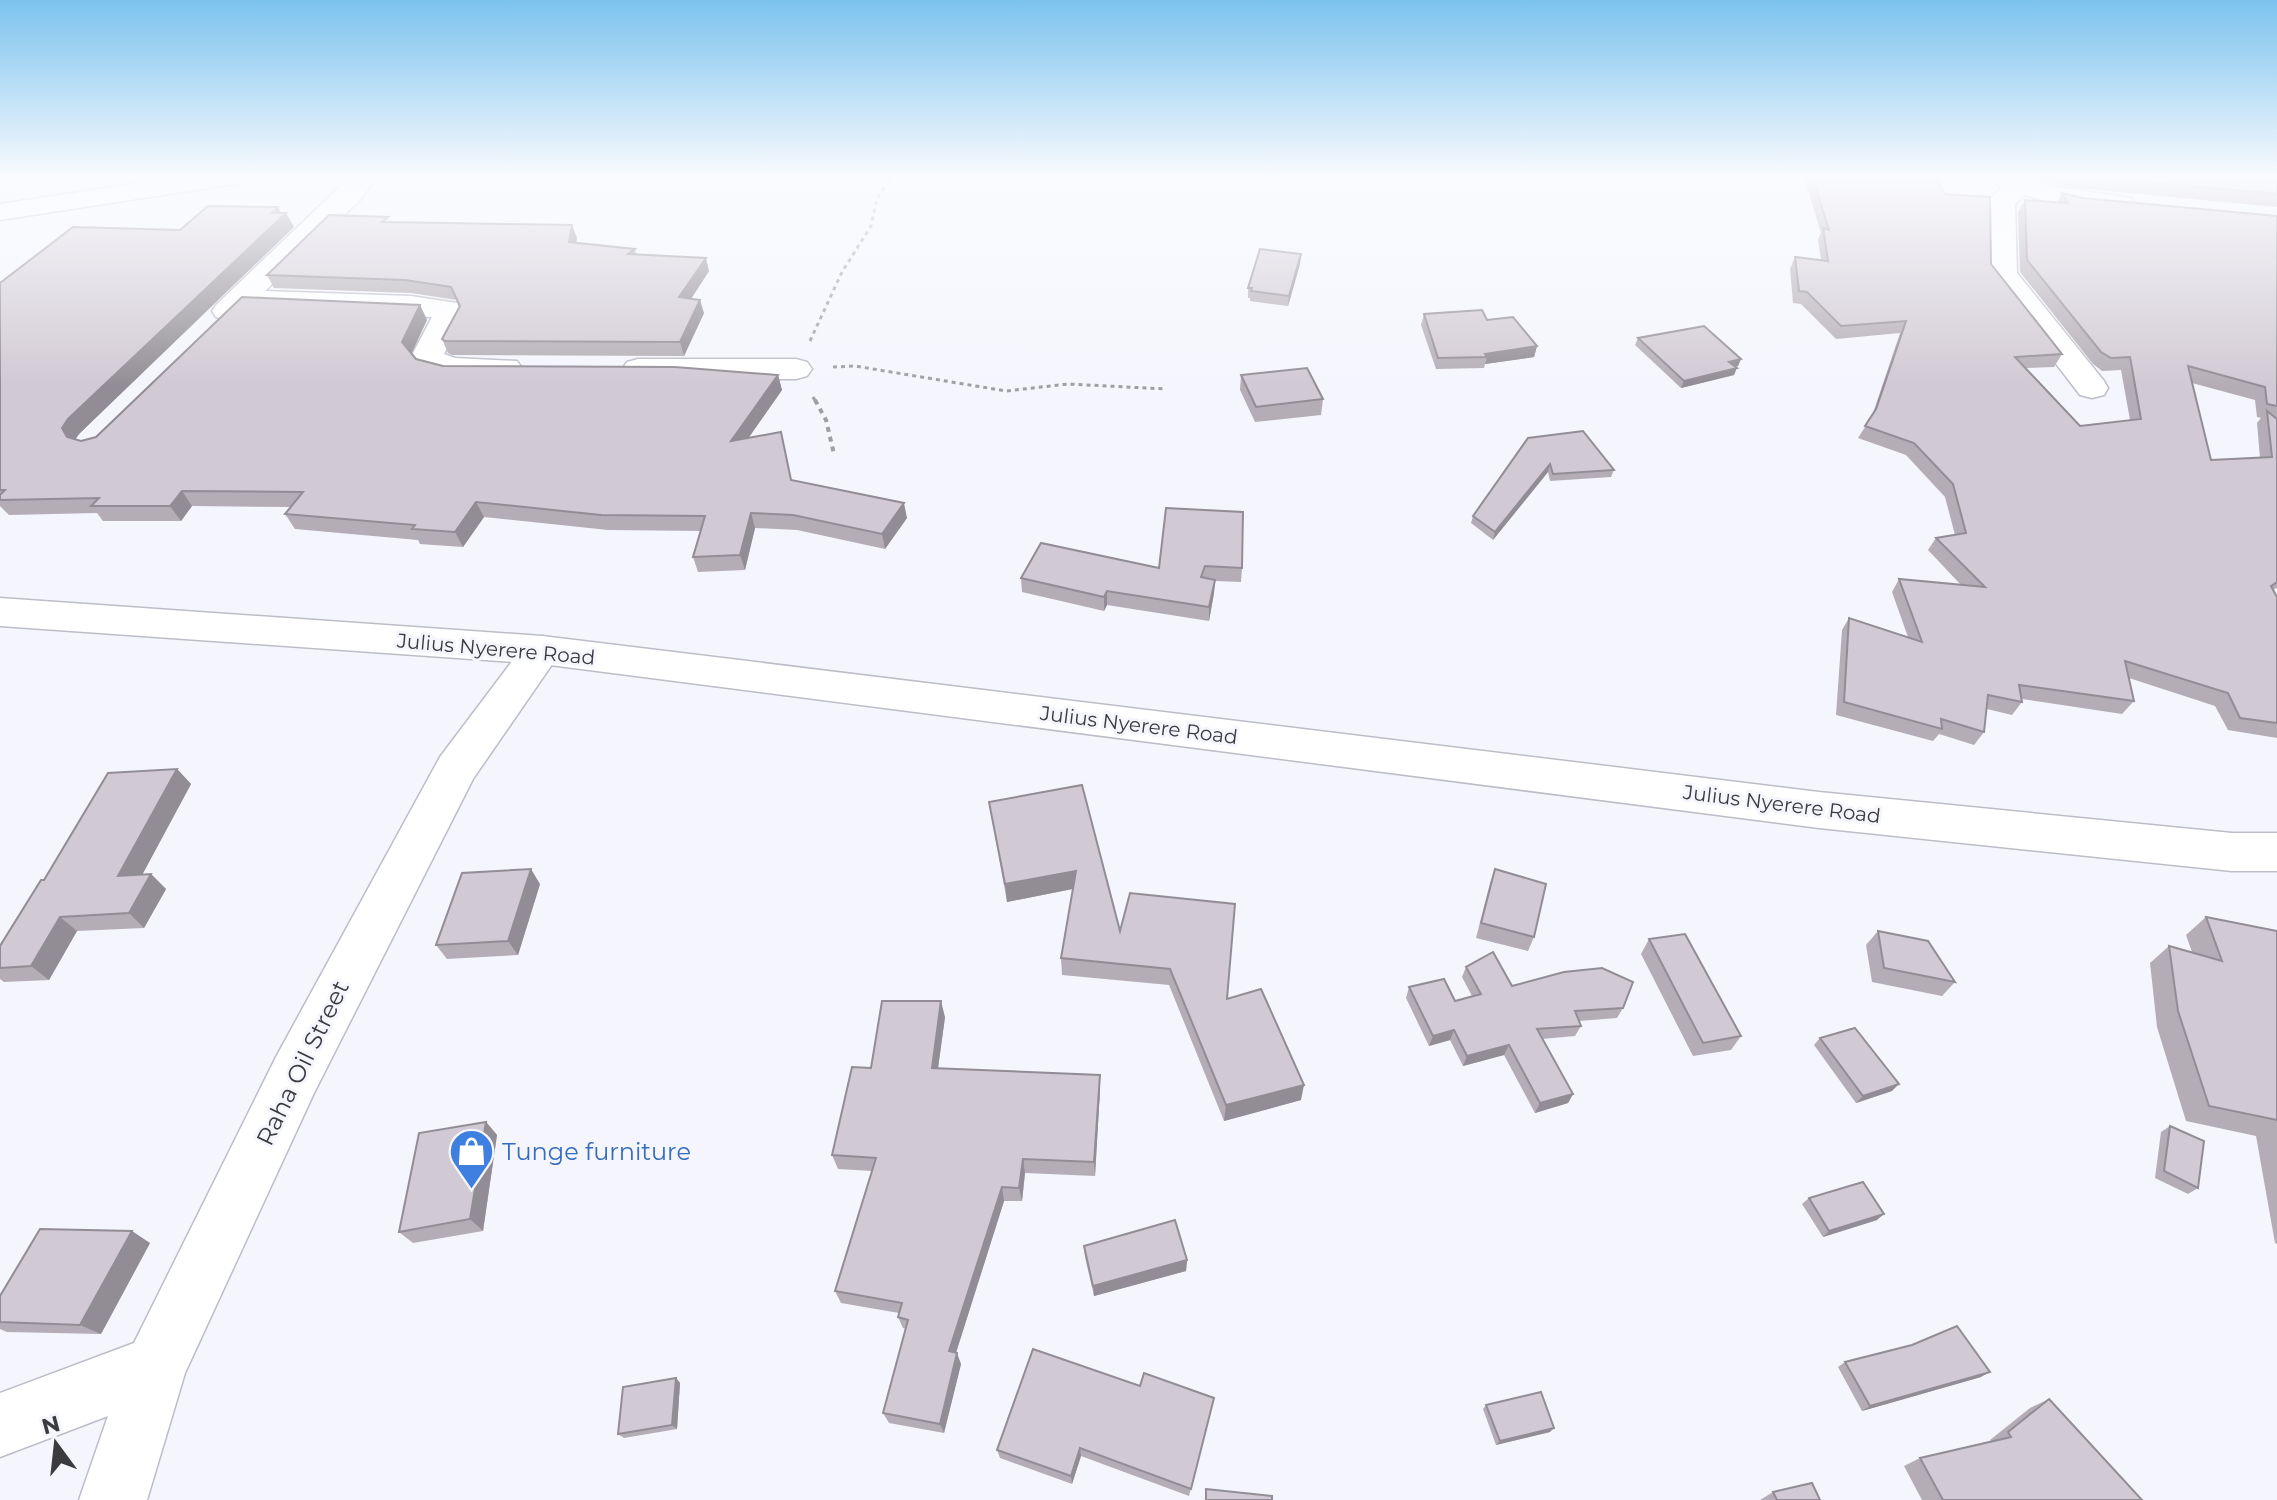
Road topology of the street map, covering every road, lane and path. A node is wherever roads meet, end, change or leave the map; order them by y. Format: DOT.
graph roads {
  1 [pos="295,246"];
  2 [pos="858,246"];
  3 [pos="2002,246"];
  4 [pos="239,299"];
  5 [pos="205,332"];
  6 [pos="529,368"];
  7 [pos="608,369"];
  8 [pos="796,369"];
  9 [pos="2092,388"];
  10 [pos="1166,389"];
  11 [pos="834,454"];
  12 [pos="0,612"];
  13 [pos="542,650"];
  14 [pos="2277,852"];
  15 [pos="156,1366"];
  16 [pos="0,1425"];
  17 [pos="113,1500"];
  1 -- 4 [label="main road"];
  2 -- 8 [label="path"];
  3 -- 9 [label="main road"];
  4 -- 5 [label="main road"];
  4 -- 6 [label="main road"];
  7 -- 8 [label="main road"];
  8 -- 10 [label="path"];
  8 -- 11 [label="path"];
  12 -- 13 [label="main road, Julius Nyerere Road"];
  13 -- 14 [label="main road, Julius Nyerere Road"];
  13 -- 15 [label="main road, Raha Oil Street"];
  15 -- 16 [label="main road"];
  15 -- 17 [label="main road, Raha Oil Street"];
}
